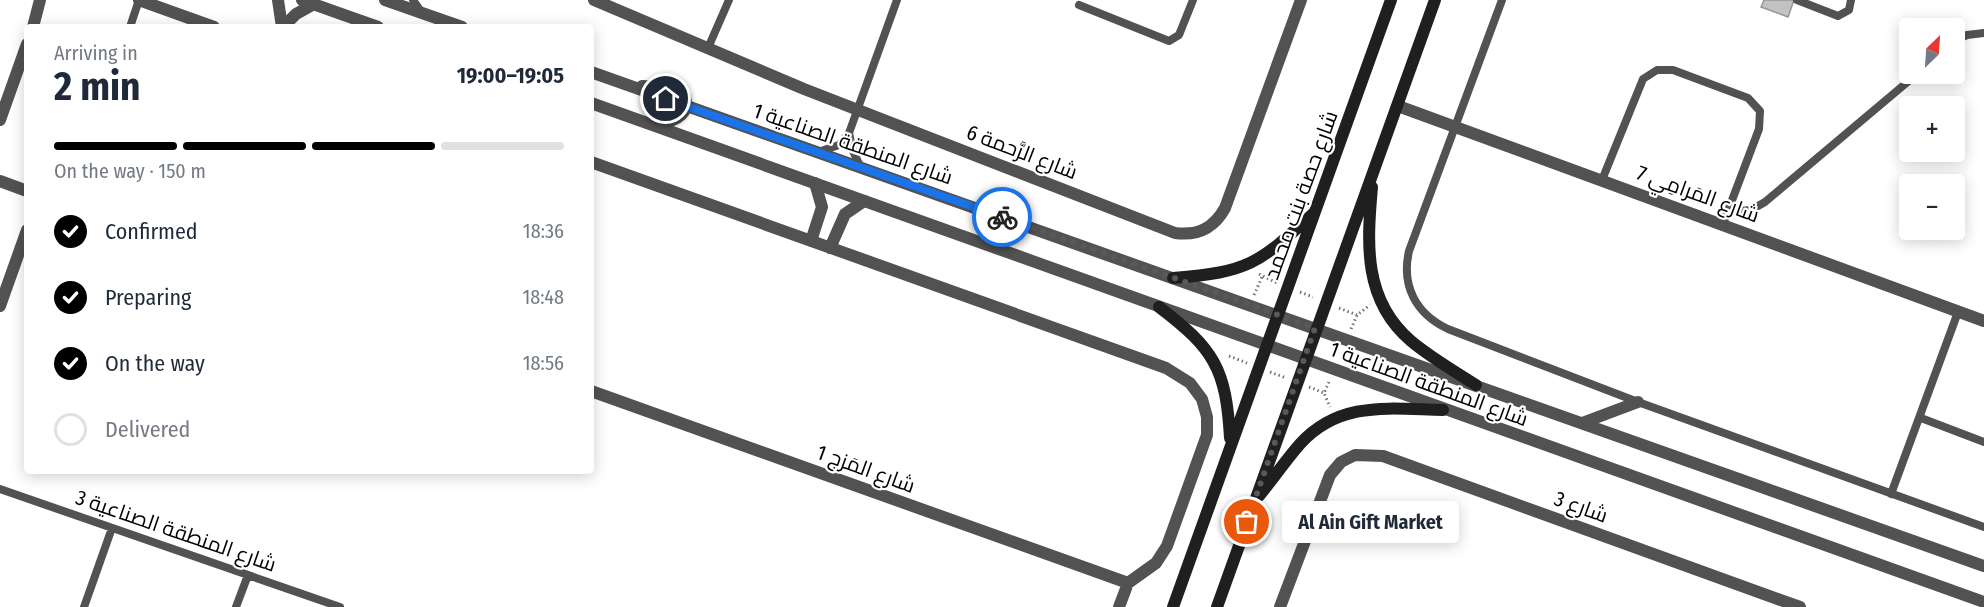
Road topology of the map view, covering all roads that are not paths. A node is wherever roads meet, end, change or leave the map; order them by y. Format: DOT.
graph roads {
  1 [pos="47,0"];
  2 [pos="139,0"];
  3 [pos="278,0"];
  4 [pos="302,0"];
  5 [pos="385,0"];
  6 [pos="413,0"];
  7 [pos="594,0"];
  8 [pos="729,0"];
  9 [pos="897,0"];
  10 [pos="1193,0"];
  11 [pos="1301,0"];
  12 [pos="1391,0"];
  13 [pos="1435,0"];
  14 [pos="1502,0"];
  15 [pos="1797,0"];
  16 [pos="1851,0"];
  17 [pos="1813,3"];
  18 [pos="314,4"];
  19 [pos="39,5"];
  20 [pos="1079,5"];
  21 [pos="422,13"];
  22 [pos="34,24"];
  23 [pos="131,24"];
  24 [pos="206,24"];
  25 [pos="282,24"];
  26 [pos="285,24"];
  27 [pos="370,24"];
  28 [pos="453,24"];
  29 [pos="1984,33"];
  30 [pos="1965,36"];
  31 [pos="708,48"];
  32 [pos="24,60"];
  33 [pos="594,73"];
  34 [pos="1905,84"];
  35 [pos="594,104"];
  36 [pos="686,106"];
  37 [pos="1398,106"];
  38 [pos="857,109"];
  39 [pos="0,120"];
  40 [pos="646,123"];
  41 [pos="1455,127"];
  42 [pos="849,133"];
  43 [pos="818,152"];
  44 [pos="594,163"];
  45 [pos="861,168"];
  46 [pos="1374,171"];
  47 [pos="1602,180"];
  48 [pos="0,181"];
  49 [pos="815,183"];
  50 [pos="24,189"];
  51 [pos="864,201"];
  52 [pos="1317,210"];
  53 [pos="1728,212"];
  54 [pos="1723,224"];
  55 [pos="24,238"];
  56 [pos="811,241"];
  57 [pos="830,248"];
  58 [pos="1173,278"];
  59 [pos="0,306"];
  60 [pos="1159,307"];
  61 [pos="1958,312"];
  62 [pos="1278,315"];
  63 [pos="1984,321"];
  64 [pos="1315,328"];
  65 [pos="1266,346"];
  66 [pos="1304,360"];
  67 [pos="1476,385"];
  68 [pos="594,393"];
  69 [pos="1638,402"];
  70 [pos="1443,410"];
  71 [pos="1921,418"];
  72 [pos="1582,423"];
  73 [pos="1230,442"];
  74 [pos="1984,442"];
  75 [pos="0,489"];
  76 [pos="1891,494"];
  77 [pos="1254,501"];
  78 [pos="1984,527"];
  79 [pos="112,528"];
  80 [pos="1984,566"];
  81 [pos="248,575"];
  82 [pos="1128,583"];
  83 [pos="1973,602"];
  84 [pos="1984,602"];
  85 [pos="84,607"];
  86 [pos="236,607"];
  87 [pos="340,607"];
  88 [pos="1119,607"];
  89 [pos="1173,607"];
  90 [pos="1217,607"];
  91 [pos="1280,607"];
  92 [pos="1800,607"];
  1 -- 19 [label="street"];
  2 -- 23 [label="lane"];
  2 -- 24 [label="street"];
  3 -- 25 [label="street"];
  4 -- 18 [label="street"];
  5 -- 21 [label="street"];
  6 -- 21 [label="lane"];
  7 -- 31 [label="street, شارع الرَّحمة 6"];
  8 -- 31 [label="lane"];
  9 -- 38 [label="lane"];
  10 -- 20 [label="lane"];
  11 -- 38 [label="street, شارع الرَّحمة 6"];
  12 -- 52 [label="main road, شارع حصة بنت محمد"];
  13 -- 37 [label="main road"];
  14 -- 41 [label="lane"];
  15 -- 17 [label="lane"];
  16 -- 17 [label="lane"];
  18 -- 26 [label="street"];
  18 -- 27 [label="street"];
  19 -- 22 [label="street"];
  21 -- 28 [label="street"];
  29 -- 30 [label="lane"];
  31 -- 38 [label="street, شارع الرَّحمة 6"];
  32 -- 39 [label="street"];
  33 -- 36 [label="street, شارع المنطقة الصناعية 1"];
  34 -- 53 [label="lane"];
  35 -- 40 [label="street, شارع المنطقة الصناعية 1"];
  36 -- 40 [label="street"];
  36 -- 43 [label="street, شارع المنطقة الصناعية 1"];
  37 -- 41 [label="street, شارع المَرامِي 7"];
  37 -- 46 [label="main road"];
  38 -- 42 [label="lane"];
  40 -- 49 [label="street, شارع المنطقة الصناعية 1"];
  41 -- 47 [label="street, شارع المَرامِي 7"];
  41 -- 69 [label="lane"];
  42 -- 43 [label="lane"];
  42 -- 45 [label="lane"];
  43 -- 45 [label="street, شارع المنطقة الصناعية 1"];
  44 -- 56 [label="street"];
  45 -- 58 [label="street, شارع المنطقة الصناعية 1"];
  46 -- 64 [label="main road"];
  46 -- 67 [label="main road"];
  47 -- 53 [label="lane"];
  47 -- 54 [label="street, شارع المَرامِي 7"];
  48 -- 50 [label="street"];
  49 -- 51 [label="street, شارع المنطقة الصناعية 1"];
  49 -- 56 [label="street"];
  51 -- 57 [label="street"];
  51 -- 60 [label="street, شارع المنطقة الصناعية 1"];
  52 -- 58 [label="main road"];
  52 -- 62 [label="main road, شارع حصة بنت محمد"];
  53 -- 54 [label="lane"];
  54 -- 61 [label="street, شارع المَرامِي 7"];
  55 -- 59 [label="street"];
  56 -- 57 [label="street"];
  57 -- 82 [label="street"];
  58 -- 62 [label="street, شارع المنطقة الصناعية 1"];
  60 -- 65 [label="street, شارع المنطقة الصناعية 1"];
  60 -- 73 [label="main road"];
  61 -- 63 [label="street, شارع المَرامِي 7"];
  61 -- 71 [label="lane"];
  62 -- 64 [label="street, شارع المنطقة الصناعية 1"];
  62 -- 65 [label="main road, شارع حصة بنت محمد"];
  64 -- 66 [label="main road"];
  64 -- 67 [label="street, شارع المنطقة الصناعية 1"];
  65 -- 66 [label="street, شارع المنطقة الصناعية 1"];
  65 -- 73 [label="main road, شارع حصة بنت محمد"];
  66 -- 70 [label="street, شارع المنطقة الصناعية 1"];
  66 -- 77 [label="main road"];
  67 -- 72 [label="street, شارع المنطقة الصناعية 1"];
  68 -- 82 [label="street, شارع المَزج 1"];
  69 -- 72 [label="street"];
  69 -- 76 [label="lane"];
  70 -- 77 [label="main road"];
  70 -- 83 [label="street, شارع المنطقة الصناعية 1"];
  71 -- 74 [label="lane"];
  71 -- 76 [label="lane"];
  72 -- 80 [label="street, شارع المنطقة الصناعية 1"];
  73 -- 89 [label="main road, شارع حصة بنت محمد"];
  75 -- 79 [label="lane, شارع المنطقة الصناعية 3"];
  76 -- 78 [label="lane"];
  77 -- 90 [label="main road"];
  79 -- 81 [label="lane, شارع المنطقة الصناعية 3"];
  79 -- 85 [label="lane"];
  81 -- 86 [label="lane"];
  81 -- 87 [label="lane, شارع المنطقة الصناعية 3"];
  82 -- 88 [label="street"];
  83 -- 84 [label="street, شارع المنطقة الصناعية 1"];
  91 -- 92 [label="street, شارع 3"];
}
